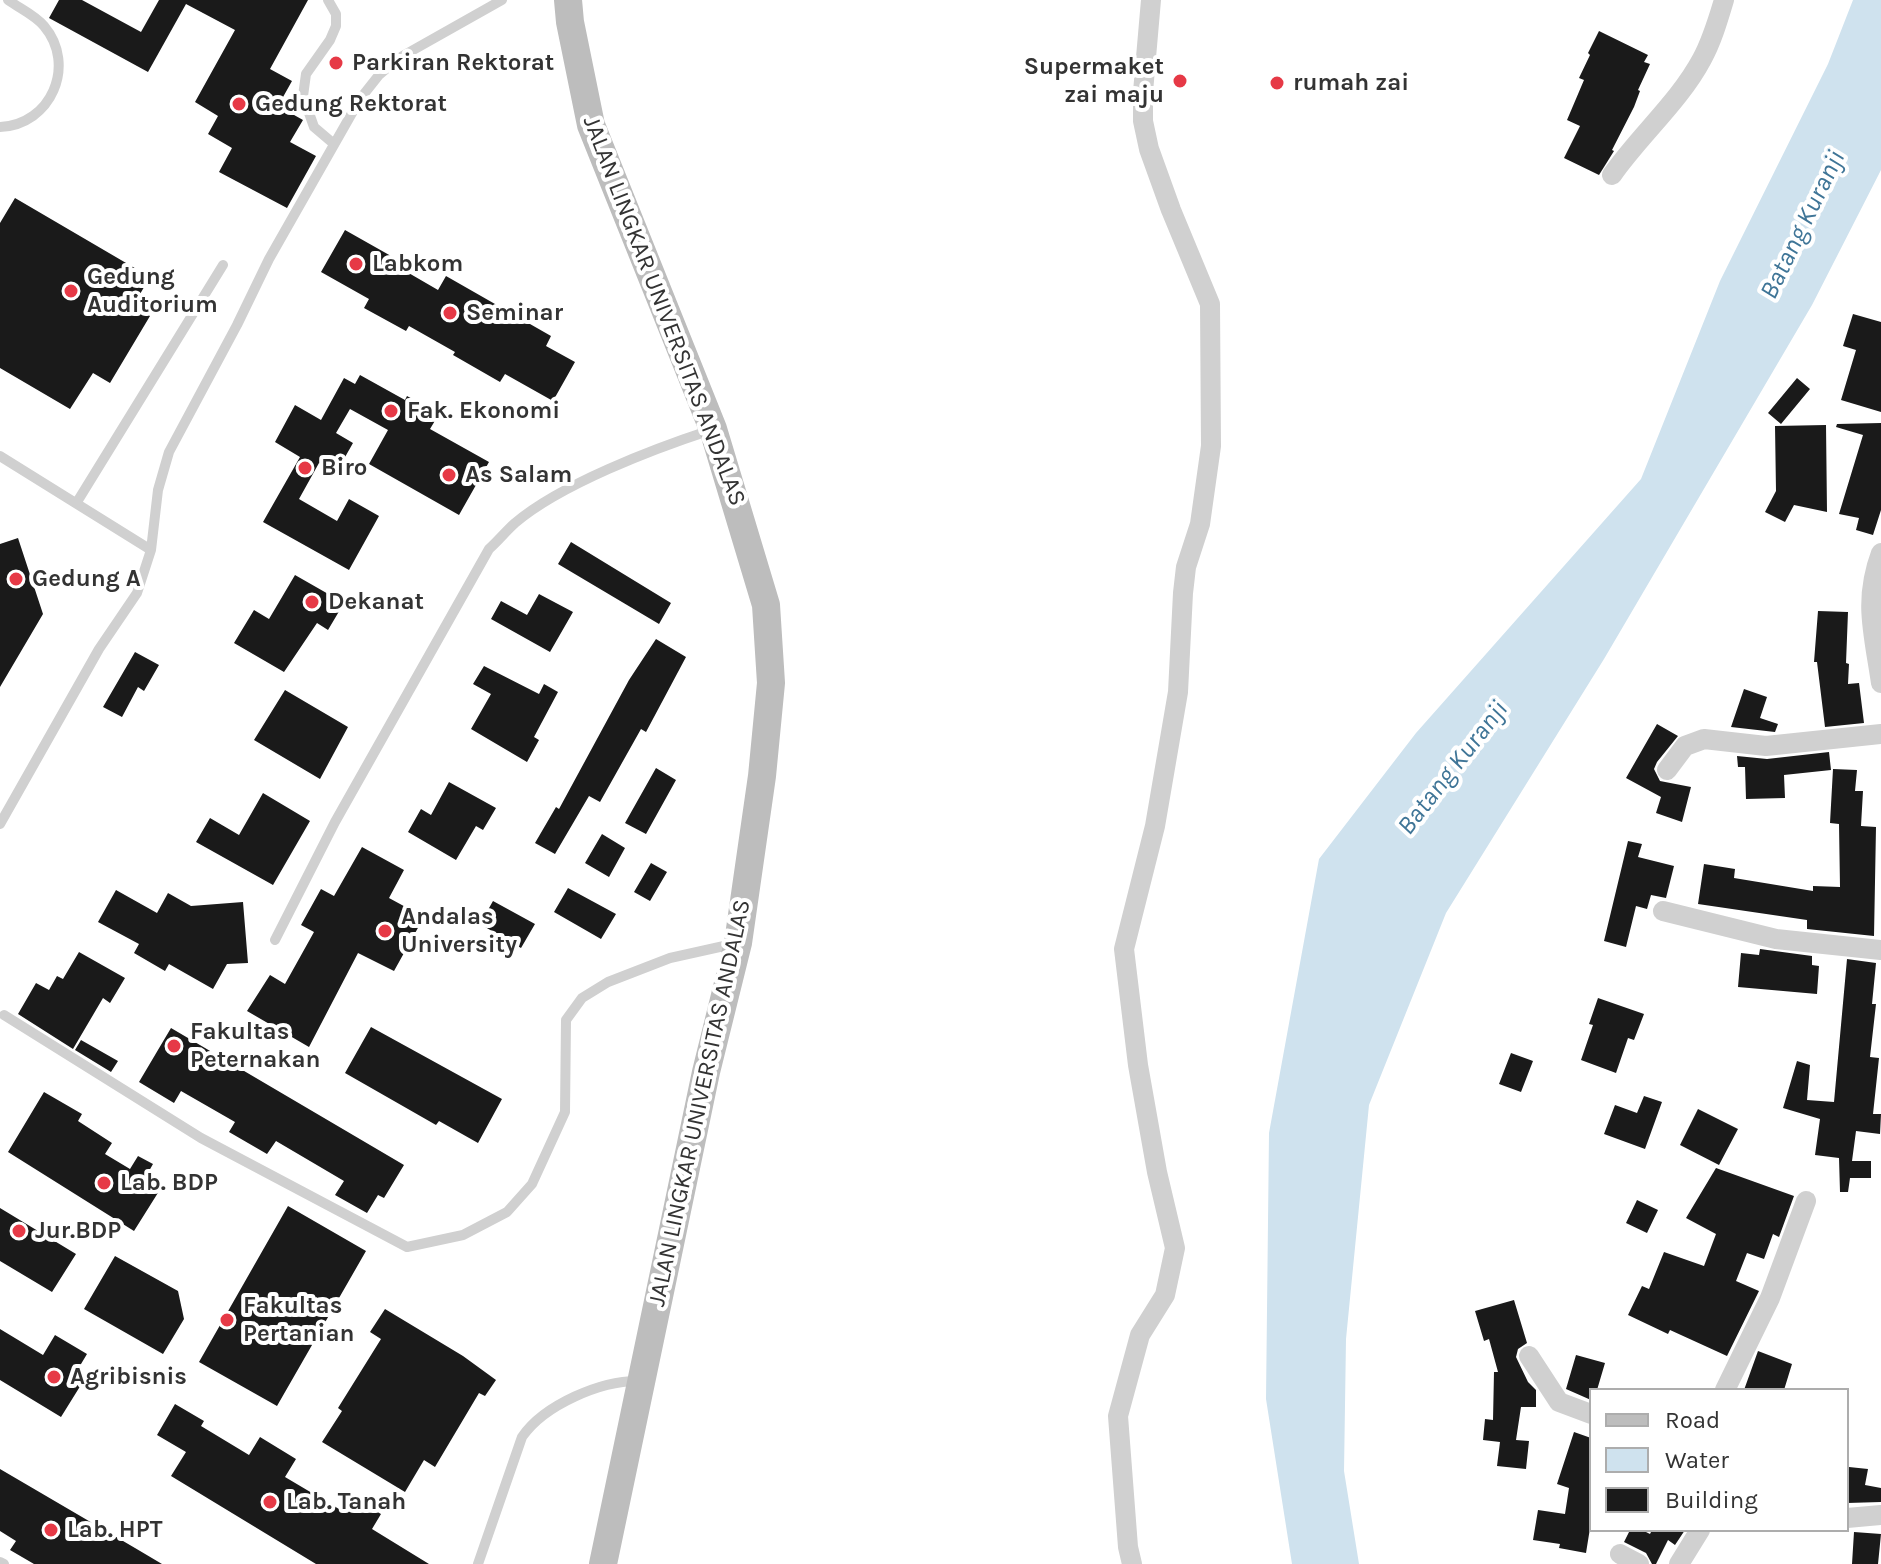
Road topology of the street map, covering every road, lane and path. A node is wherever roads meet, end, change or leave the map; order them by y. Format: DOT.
graph roads {
  1 [pos="8,0"];
  2 [pos="328,0"];
  3 [pos="502,0"];
  4 [pos="568,0"];
  5 [pos="1151,0"];
  6 [pos="1724,0"];
  7 [pos="0,127"];
  8 [pos="334,144"];
  9 [pos="1612,175"];
  10 [pos="223,265"];
  11 [pos="713,429"];
  12 [pos="0,456"];
  13 [pos="77,502"];
  14 [pos="151,550"];
  15 [pos="1881,553"];
  16 [pos="1881,683"];
  17 [pos="1881,734"];
  18 [pos="1667,770"];
  19 [pos="0,824"];
  20 [pos="1663,911"];
  21 [pos="275,940"];
  22 [pos="738,943"];
  23 [pos="1881,950"];
  24 [pos="4,1015"];
  25 [pos="1806,1201"];
  26 [pos="1529,1356"];
  27 [pos="642,1381"];
  28 [pos="1726,1388"];
  29 [pos="1589,1413"];
  30 [pos="1881,1515"];
  31 [pos="1849,1518"];
  32 [pos="1699,1532"];
  33 [pos="1620,1554"];
  34 [pos="478,1564"];
  35 [pos="603,1564"];
  36 [pos="1132,1564"];
  37 [pos="1639,1564"];
  38 [pos="1679,1564"];
  1 -- 7 [label="lane"];
  2 -- 8 [label="lane"];
  3 -- 8 [label="lane"];
  4 -- 11 [label="street, JALAN LINGKAR UNIVERSITAS ANDALAS"];
  5 -- 36 [label="street"];
  6 -- 9 [label="street"];
  8 -- 14 [label="lane"];
  10 -- 13 [label="lane"];
  11 -- 21 [label="lane"];
  11 -- 22 [label="street, JALAN LINGKAR UNIVERSITAS ANDALAS"];
  12 -- 13 [label="lane"];
  13 -- 14 [label="lane"];
  14 -- 19 [label="lane"];
  15 -- 16 [label="street"];
  17 -- 18 [label="street"];
  20 -- 23 [label="street"];
  22 -- 24 [label="lane"];
  22 -- 27 [label="street, JALAN LINGKAR UNIVERSITAS ANDALAS"];
  25 -- 28 [label="street"];
  26 -- 29 [label="street"];
  27 -- 34 [label="lane"];
  27 -- 35 [label="street, JALAN LINGKAR UNIVERSITAS ANDALAS"];
  30 -- 31 [label="street"];
  32 -- 38 [label="street"];
  33 -- 37 [label="street"];
}
